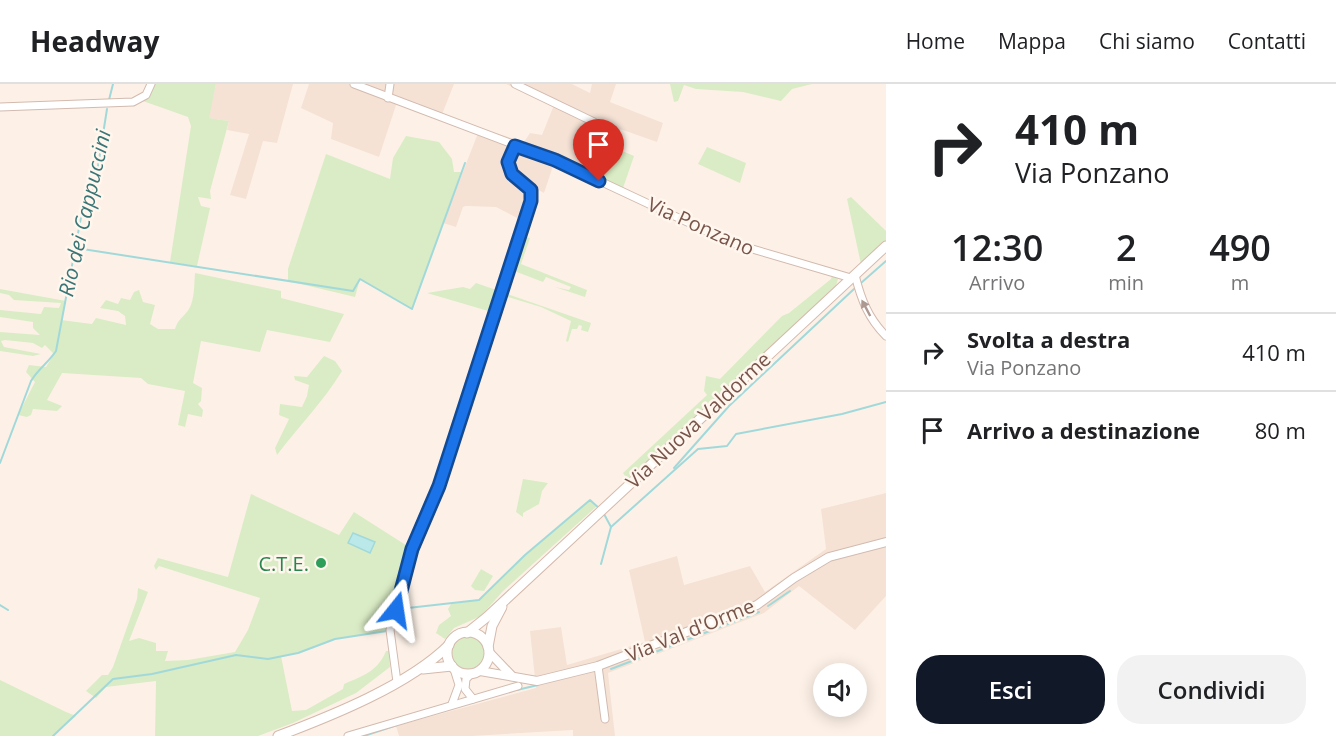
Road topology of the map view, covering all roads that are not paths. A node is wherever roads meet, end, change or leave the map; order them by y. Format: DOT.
graph roads {
  1 [pos="151,84"];
  2 [pos="354,84"];
  3 [pos="390,84"];
  4 [pos="515,84"];
  5 [pos="388,99"];
  6 [pos="0,107"];
  7 [pos="594,122"];
  8 [pos="515,146"];
  9 [pos="886,246"];
  10 [pos="853,276"];
  11 [pos="886,336"];
  12 [pos="886,542"];
  13 [pos="511,595"];
  14 [pos="467,633"];
  15 [pos="449,645"];
  16 [pos="488,649"];
  17 [pos="598,666"];
  18 [pos="453,668"];
  19 [pos="415,672"];
  20 [pos="475,672"];
  21 [pos="397,682"];
  22 [pos="518,682"];
  23 [pos="473,699"];
  24 [pos="452,704"];
  25 [pos="604,719"];
  26 [pos="278,736"];
  27 [pos="348,736"];
  1 -- 6 [label="street"];
  2 -- 5 [label="street, Via Ponzano"];
  3 -- 5 [label="street"];
  4 -- 7 [label="street"];
  5 -- 8 [label="street, Via Ponzano"];
  8 -- 10 [label="street, Via Ponzano"];
  8 -- 21 [label="street"];
  9 -- 10 [label="main road, Via Nuova Valdorme"];
  11 -- 10 [label="street, one-way"];
  10 -- 13 [label="main road, Via Nuova Valdorme"];
  12 -- 17 [label="street, Via Val d'Orme"];
  13 -- 14 [label="main road, Via Nuova Valdorme"];
  13 -- 16 [label="main road, Via Nuova Valdorme"];
  14 -- 15 [label="main road, Via Nuova Valdorme"];
  14 -- 16 [label="main road"];
  15 -- 18 [label="main road"];
  15 -- 19 [label="main road, Via Nuova Valdorme"];
  16 -- 20 [label="main road, Via Nuova Valdorme"];
  16 -- 22 [label="street"];
  17 -- 22 [label="street, Via Val d'Orme"];
  17 -- 25 [label="street"];
  18 -- 19 [label="main road, Via Nuova Valdorme"];
  18 -- 20 [label="main road, Via Nuova Valdorme"];
  18 -- 24 [label="street"];
  19 -- 21 [label="main road, Via Nuova Valdorme"];
  20 -- 22 [label="street, Via Val d'Orme"];
  20 -- 23 [label="street"];
  21 -- 26 [label="main road, Via Nuova Valdorme"];
  22 -- 23 [label="street, Via Val d'Orme"];
  23 -- 24 [label="street, Via Val d'Orme"];
  24 -- 27 [label="street, Via Val d'Orme"];
}
